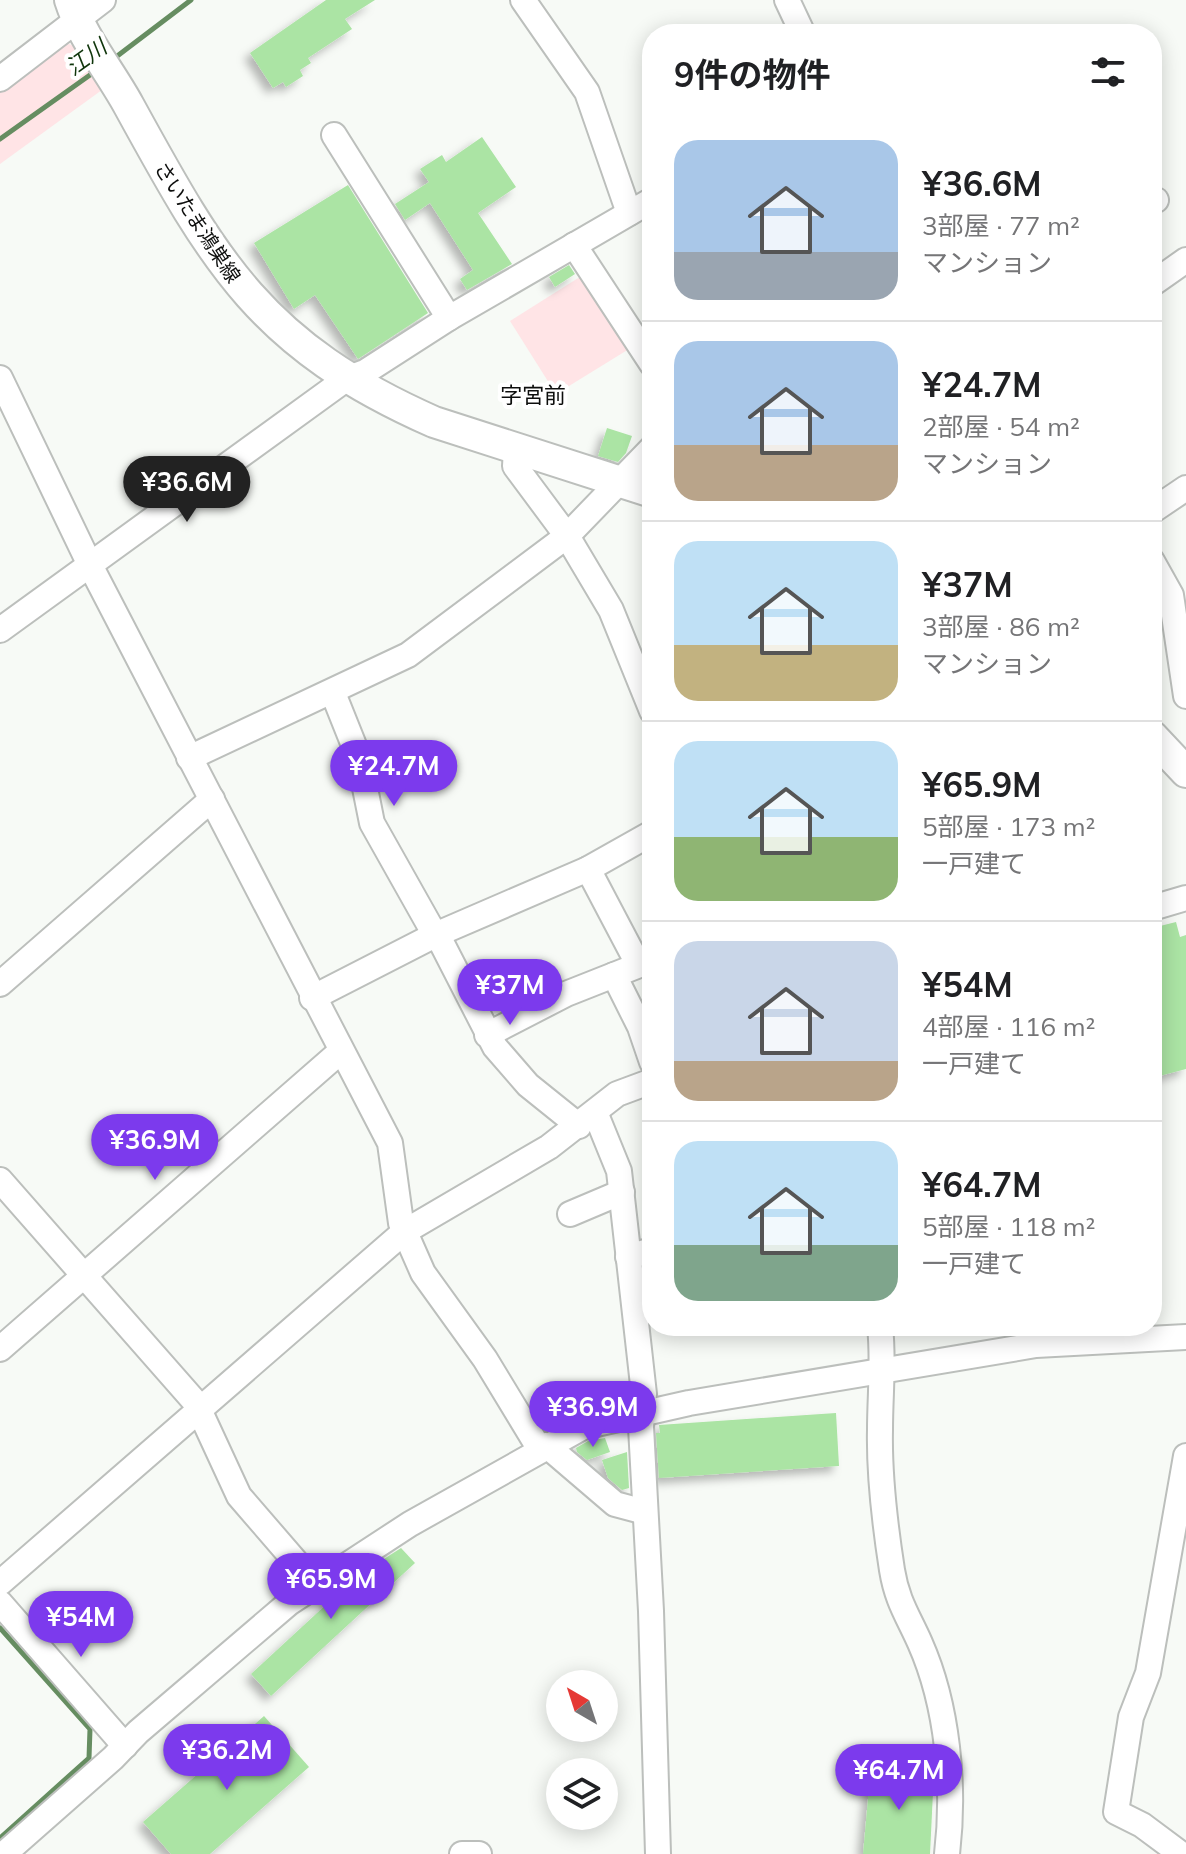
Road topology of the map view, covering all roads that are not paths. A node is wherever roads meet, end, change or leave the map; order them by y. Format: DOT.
graph roads {
  1 [pos="103,0"];
  2 [pos="523,0"];
  3 [pos="787,0"];
  4 [pos="74,11"];
  5 [pos="798,24"];
  6 [pos="0,79"];
  7 [pos="334,135"];
  8 [pos="642,206"];
  9 [pos="629,213"];
  10 [pos="574,245"];
  11 [pos="1186,260"];
  12 [pos="1162,277"];
  13 [pos="449,318"];
  14 [pos="642,349"];
  15 [pos="0,378"];
  16 [pos="346,379"];
  17 [pos="516,450"];
  18 [pos="642,458"];
  19 [pos="619,482"];
  20 [pos="1186,488"];
  21 [pos="642,489"];
  22 [pos="1162,504"];
  23 [pos="567,536"];
  24 [pos="90,565"];
  25 [pos="1162,573"];
  26 [pos="1178,591"];
  27 [pos="0,630"];
  28 [pos="642,686"];
  29 [pos="333,693"];
  30 [pos="1186,696"];
  31 [pos="189,758"];
  32 [pos="212,799"];
  33 [pos="642,839"];
  34 [pos="588,869"];
  35 [pos="1186,898"];
  36 [pos="1162,905"];
  37 [pos="436,934"];
  38 [pos="642,957"];
  39 [pos="642,963"];
  40 [pos="614,975"];
  41 [pos="0,984"];
  42 [pos="312,998"];
  43 [pos="642,1033"];
  44 [pos="487,1035"];
  45 [pos="341,1051"];
  46 [pos="642,1084"];
  47 [pos="587,1119"];
  48 [pos="0,1180"];
  49 [pos="622,1192"];
  50 [pos="570,1214"];
  51 [pos="404,1232"];
  52 [pos="642,1253"];
  53 [pos="628,1257"];
  54 [pos="84,1276"];
  55 [pos="881,1336"];
  56 [pos="1186,1337"];
  57 [pos="0,1349"];
  58 [pos="885,1372"];
  59 [pos="200,1409"];
  60 [pos="642,1411"];
  61 [pos="543,1446"];
  62 [pos="1186,1456"];
  63 [pos="645,1512"];
  64 [pos="0,1583"];
  65 [pos="315,1584"];
  66 [pos="0,1603"];
  67 [pos="125,1746"];
  68 [pos="4,1854"];
  69 [pos="462,1854"];
  70 [pos="479,1854"];
  71 [pos="658,1854"];
  72 [pos="947,1854"];
  73 [pos="1181,1854"];
  1 -- 4 [label="street"];
  2 -- 9 [label="street"];
  3 -- 5 [label="street"];
  4 -- 6 [label="street"];
  4 -- 16 [label="main road, さいたま鴻巣線"];
  7 -- 13 [label="street"];
  8 -- 9 [label="street"];
  9 -- 10 [label="street"];
  10 -- 13 [label="street"];
  10 -- 14 [label="street"];
  11 -- 12 [label="street"];
  13 -- 16 [label="street"];
  15 -- 24 [label="street"];
  16 -- 17 [label="main road, さいたま鴻巣線"];
  16 -- 24 [label="street"];
  17 -- 19 [label="main road, さいたま鴻巣線"];
  17 -- 23 [label="street"];
  18 -- 19 [label="street"];
  19 -- 21 [label="main road, さいたま鴻巣線"];
  19 -- 23 [label="street"];
  20 -- 22 [label="street"];
  23 -- 28 [label="street"];
  23 -- 29 [label="street"];
  24 -- 27 [label="street"];
  24 -- 31 [label="street"];
  25 -- 26 [label="street"];
  26 -- 30 [label="street"];
  29 -- 31 [label="street"];
  29 -- 37 [label="street"];
  31 -- 32 [label="street"];
  32 -- 41 [label="street"];
  32 -- 42 [label="street"];
  33 -- 34 [label="street"];
  34 -- 37 [label="street"];
  34 -- 38 [label="street"];
  35 -- 36 [label="street"];
  37 -- 42 [label="street"];
  37 -- 44 [label="street"];
  39 -- 40 [label="street"];
  40 -- 43 [label="street"];
  40 -- 44 [label="street"];
  42 -- 45 [label="street"];
  44 -- 47 [label="street"];
  45 -- 51 [label="street"];
  45 -- 54 [label="street"];
  46 -- 47 [label="street"];
  47 -- 49 [label="street"];
  47 -- 51 [label="street"];
  48 -- 54 [label="street"];
  49 -- 50 [label="street"];
  49 -- 53 [label="street"];
  51 -- 59 [label="street"];
  51 -- 61 [label="street"];
  52 -- 53 [label="street"];
  53 -- 60 [label="street"];
  54 -- 57 [label="street"];
  54 -- 59 [label="street"];
  55 -- 58 [label="street"];
  56 -- 58 [label="street"];
  58 -- 60 [label="street"];
  58 -- 72 [label="street"];
  59 -- 64 [label="street"];
  59 -- 65 [label="street"];
  60 -- 61 [label="street"];
  60 -- 63 [label="street"];
  61 -- 63 [label="street"];
  61 -- 65 [label="street"];
  62 -- 73 [label="street"];
  63 -- 71 [label="street"];
  65 -- 67 [label="street"];
  66 -- 67 [label="street"];
  67 -- 68 [label="street"];
  69 -- 70 [label="street"];
}
